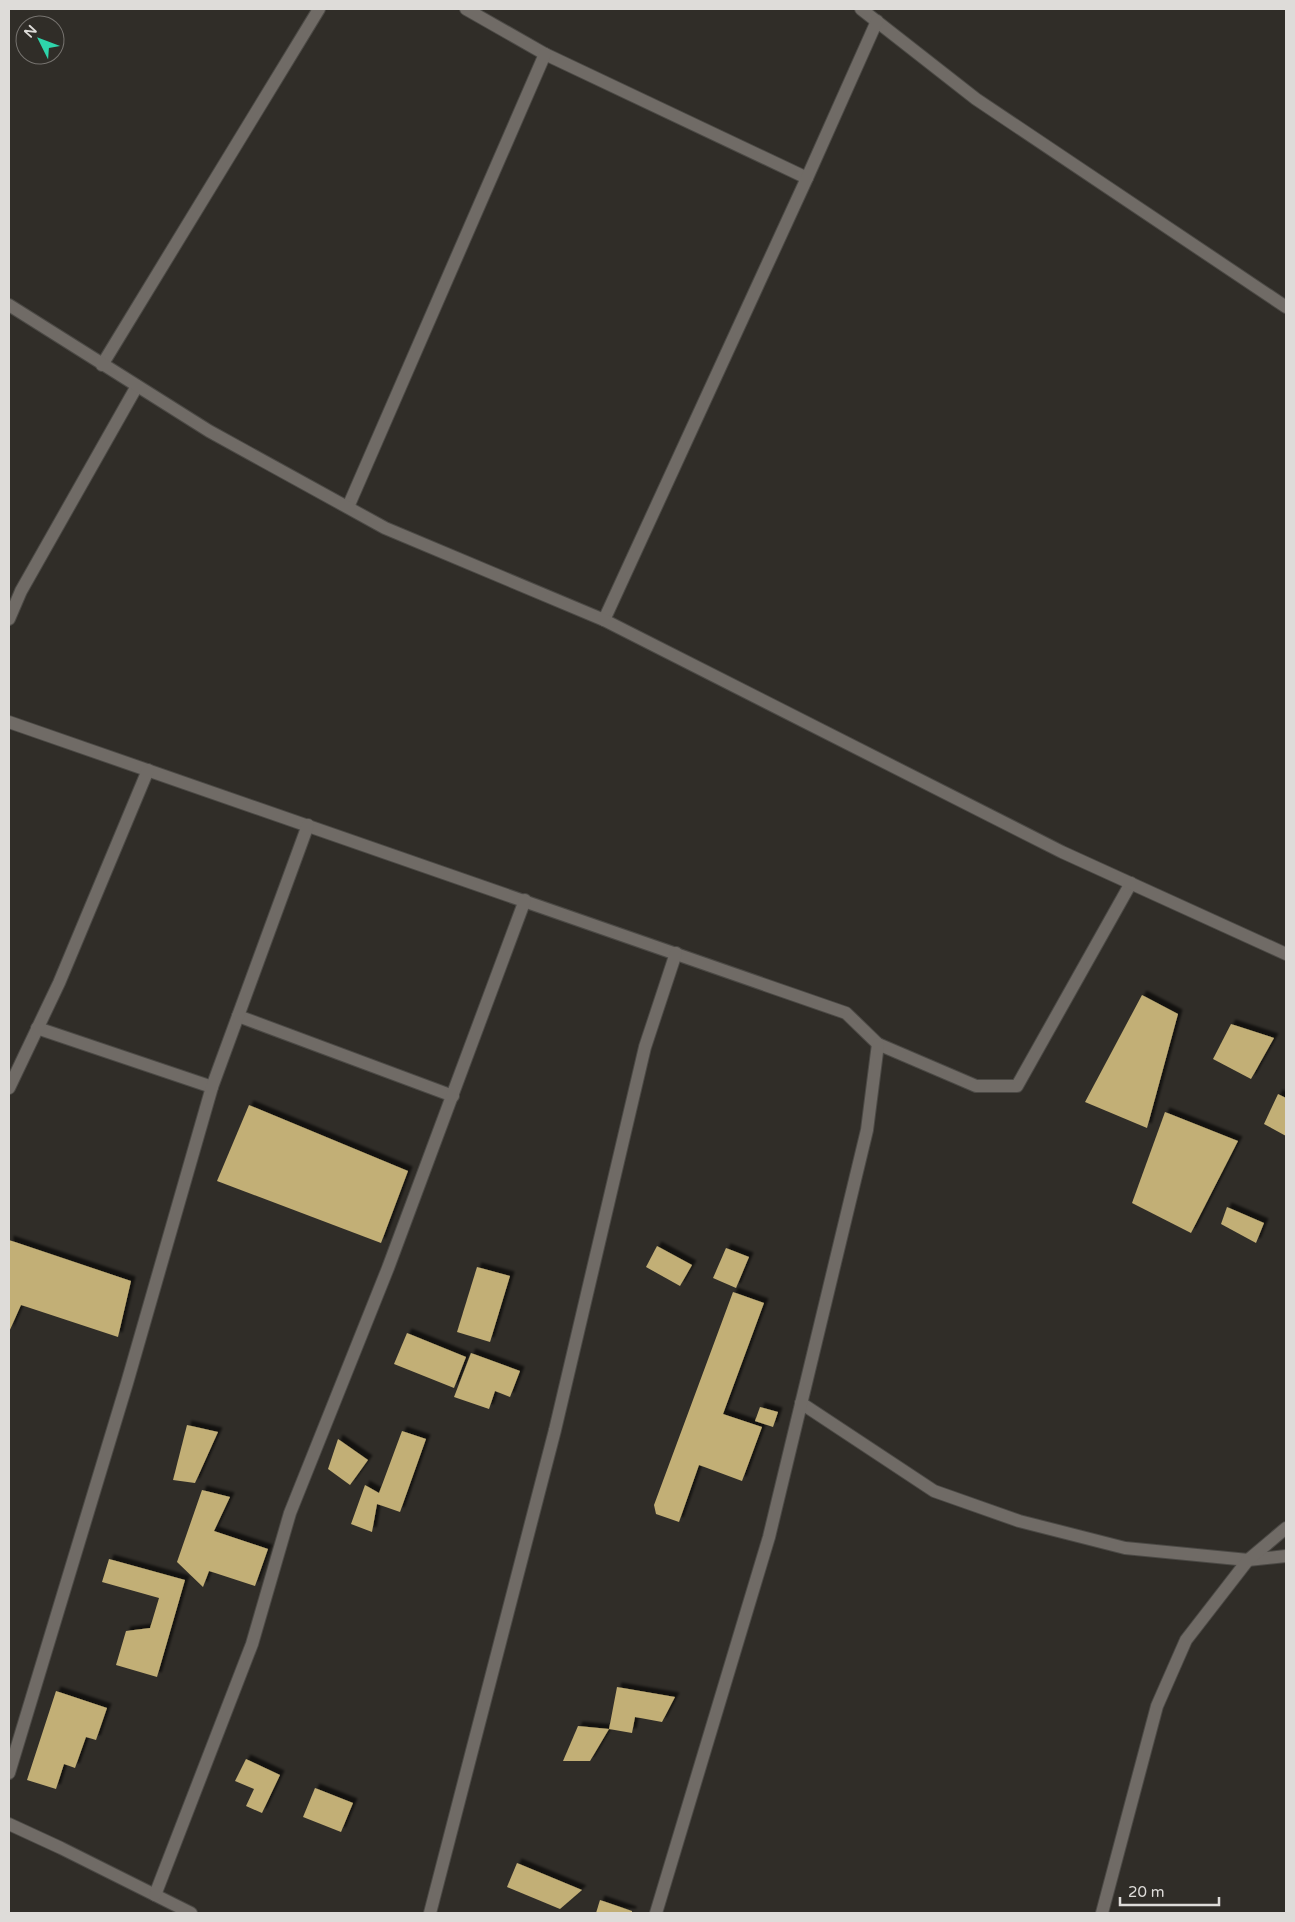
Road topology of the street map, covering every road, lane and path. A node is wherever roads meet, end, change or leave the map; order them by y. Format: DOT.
graph roads {
  1 [pos="319,9"];
  2 [pos="466,9"];
  3 [pos="861,9"];
  4 [pos="877,21"];
  5 [pos="545,54"];
  6 [pos="807,178"];
  7 [pos="9,305"];
  8 [pos="1286,307"];
  9 [pos="102,365"];
  10 [pos="137,386"];
  11 [pos="348,507"];
  12 [pos="9,619"];
  13 [pos="604,620"];
  14 [pos="9,722"];
  15 [pos="148,770"];
  16 [pos="308,826"];
  17 [pos="1131,883"];
  18 [pos="525,900"];
  19 [pos="676,953"];
  20 [pos="1286,954"];
  21 [pos="238,1016"];
  22 [pos="37,1028"];
  23 [pos="878,1044"];
  24 [pos="212,1087"];
  25 [pos="9,1088"];
  26 [pos="453,1096"];
  27 [pos="801,1403"];
  28 [pos="1286,1528"];
  29 [pos="1286,1556"];
  30 [pos="1248,1560"];
  31 [pos="9,1773"];
  32 [pos="9,1824"];
  33 [pos="155,1895"];
  34 [pos="191,1913"];
  35 [pos="430,1913"];
  36 [pos="656,1913"];
  37 [pos="1102,1913"];
  1 -- 9 [label="street"];
  2 -- 5 [label="street"];
  3 -- 4 [label="street"];
  4 -- 6 [label="street"];
  4 -- 8 [label="street"];
  5 -- 6 [label="street"];
  5 -- 11 [label="street"];
  6 -- 13 [label="street"];
  7 -- 9 [label="street"];
  9 -- 10 [label="street"];
  10 -- 11 [label="street"];
  10 -- 12 [label="street"];
  11 -- 13 [label="street"];
  13 -- 17 [label="street"];
  14 -- 15 [label="street"];
  15 -- 16 [label="street"];
  15 -- 22 [label="street"];
  16 -- 18 [label="street"];
  16 -- 21 [label="street"];
  17 -- 20 [label="street"];
  17 -- 23 [label="street"];
  18 -- 19 [label="street"];
  18 -- 26 [label="street"];
  19 -- 23 [label="street"];
  19 -- 35 [label="street"];
  21 -- 24 [label="street"];
  21 -- 26 [label="street"];
  22 -- 24 [label="street"];
  22 -- 25 [label="street"];
  23 -- 27 [label="street"];
  24 -- 31 [label="street"];
  26 -- 33 [label="street"];
  27 -- 30 [label="street"];
  27 -- 36 [label="street"];
  28 -- 30 [label="street"];
  29 -- 30 [label="street"];
  30 -- 37 [label="street"];
  32 -- 33 [label="street"];
  33 -- 34 [label="street"];
}
